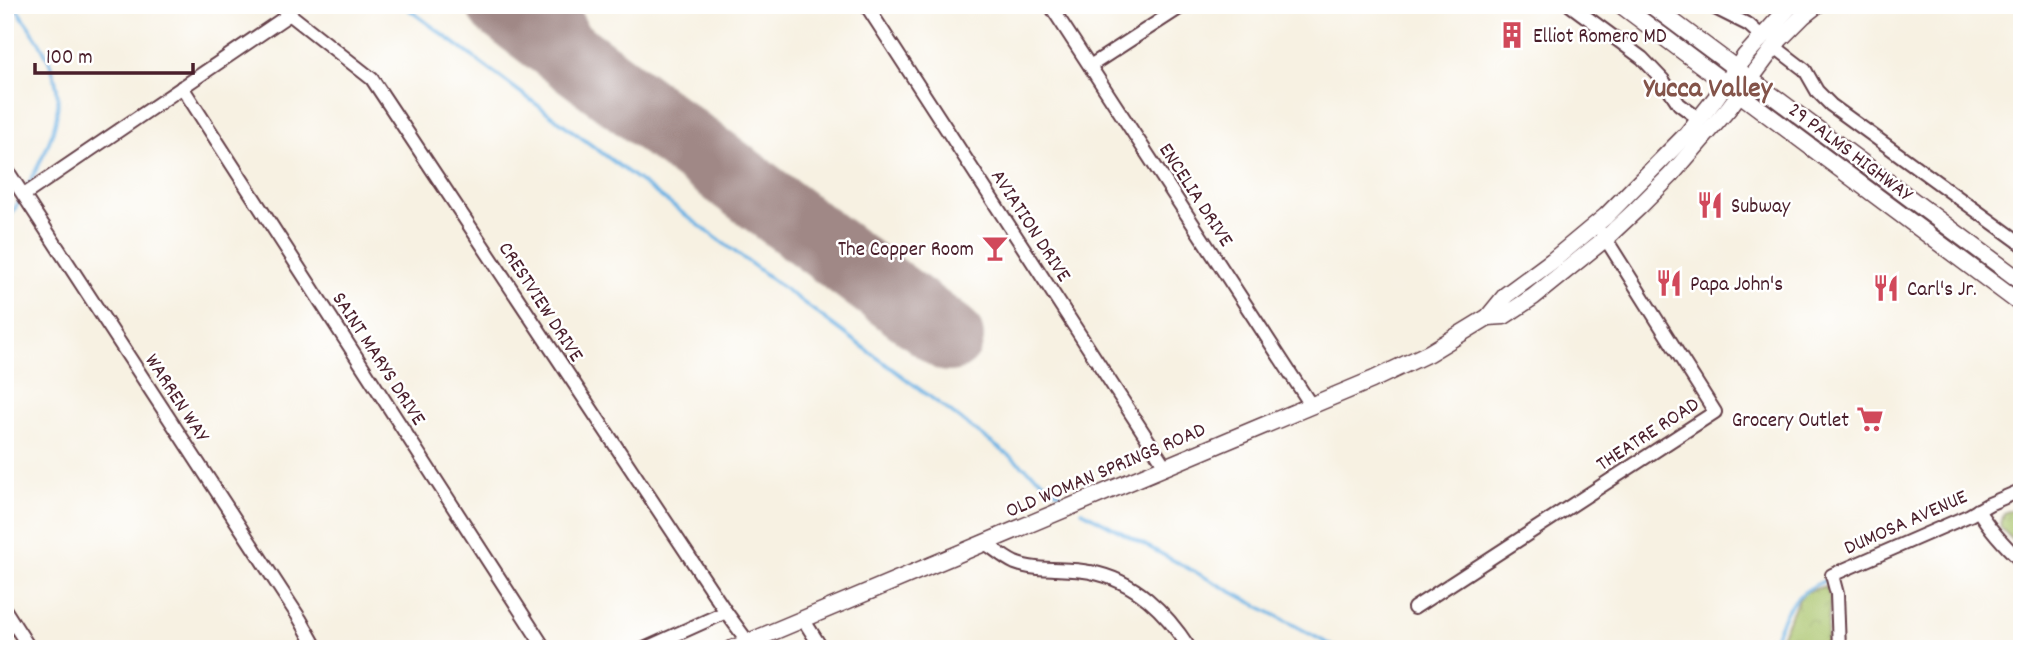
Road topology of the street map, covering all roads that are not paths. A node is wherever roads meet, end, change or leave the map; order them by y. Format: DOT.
graph roads {
  1 [pos="278,5"];
  2 [pos="866,5"];
  3 [pos="1050,5"];
  4 [pos="1184,5"];
  5 [pos="1570,5"];
  6 [pos="1621,5"];
  7 [pos="1651,5"];
  8 [pos="1709,5"];
  9 [pos="1791,5"];
  10 [pos="1816,5"];
  11 [pos="290,14"];
  12 [pos="1761,36"];
  13 [pos="1775,47"];
  14 [pos="1090,66"];
  15 [pos="1743,73"];
  16 [pos="183,88"];
  17 [pos="1733,88"];
  18 [pos="1699,119"];
  19 [pos="5,167"];
  20 [pos="24,195"];
  21 [pos="1596,224"];
  22 [pos="1606,239"];
  23 [pos="2022,244"];
  24 [pos="2022,282"];
  25 [pos="2022,305"];
  26 [pos="1488,317"];
  27 [pos="1311,405"];
  28 [pos="1165,466"];
  29 [pos="2022,490"];
  30 [pos="1978,510"];
  31 [pos="984,542"];
  32 [pos="2022,562"];
  33 [pos="1414,608"];
  34 [pos="5,610"];
  35 [pos="726,612"];
  36 [pos="803,619"];
  37 [pos="748,642"];
  38 [pos="30,649"];
  39 [pos="317,649"];
  40 [pos="545,649"];
  41 [pos="644,649"];
  42 [pos="732,649"];
  43 [pos="822,649"];
  44 [pos="1190,649"];
  45 [pos="1839,649"];
  1 -- 11 [label="street, CRESTVIEW DRIVE"];
  2 -- 28 [label="street, AVIATION DRIVE"];
  3 -- 14 [label="street, ENCELIA DRIVE"];
  4 -- 14 [label="street"];
  5 -- 18 [label="street"];
  6 -- 17 [label="main road, 29 PALMS HIGHWAY"];
  7 -- 15 [label="main road, 29 PALMS HIGHWAY"];
  8 -- 12 [label="street"];
  9 -- 12 [label="main road"];
  10 -- 13 [label="main road"];
  11 -- 16 [label="street"];
  11 -- 35 [label="street, CRESTVIEW DRIVE"];
  12 -- 15 [label="main road"];
  13 -- 15 [label="main road"];
  13 -- 23 [label="street"];
  14 -- 27 [label="street, ENCELIA DRIVE"];
  15 -- 17 [label="main road, OLD WOMAN SPRINGS ROAD"];
  15 -- 24 [label="main road, 29 PALMS HIGHWAY"];
  16 -- 20 [label="street"];
  16 -- 40 [label="street, SAINT MARYS DRIVE"];
  17 -- 18 [label="main road, OLD WOMAN SPRINGS ROAD"];
  17 -- 22 [label="main road, OLD WOMAN SPRINGS ROAD"];
  17 -- 25 [label="main road, 29 PALMS HIGHWAY"];
  18 -- 21 [label="main road, OLD WOMAN SPRINGS ROAD"];
  19 -- 20 [label="street, WARREN WAY"];
  20 -- 39 [label="street, WARREN WAY"];
  21 -- 22 [label="street, THEATRE ROAD"];
  21 -- 26 [label="main road, OLD WOMAN SPRINGS ROAD"];
  22 -- 26 [label="main road, OLD WOMAN SPRINGS ROAD"];
  22 -- 33 [label="street, THEATRE ROAD"];
  26 -- 27 [label="main road, OLD WOMAN SPRINGS ROAD"];
  27 -- 28 [label="main road, OLD WOMAN SPRINGS ROAD"];
  28 -- 31 [label="main road, OLD WOMAN SPRINGS ROAD"];
  29 -- 30 [label="street, DUMOSA AVENUE"];
  30 -- 32 [label="street"];
  30 -- 45 [label="street, DUMOSA AVENUE"];
  31 -- 36 [label="main road, OLD WOMAN SPRINGS ROAD"];
  31 -- 44 [label="street"];
  34 -- 38 [label="street"];
  35 -- 37 [label="street, CRESTVIEW DRIVE"];
  35 -- 41 [label="street"];
  36 -- 37 [label="main road, OLD WOMAN SPRINGS ROAD"];
  36 -- 43 [label="street"];
  37 -- 42 [label="main road, OLD WOMAN SPRINGS ROAD"];
}
